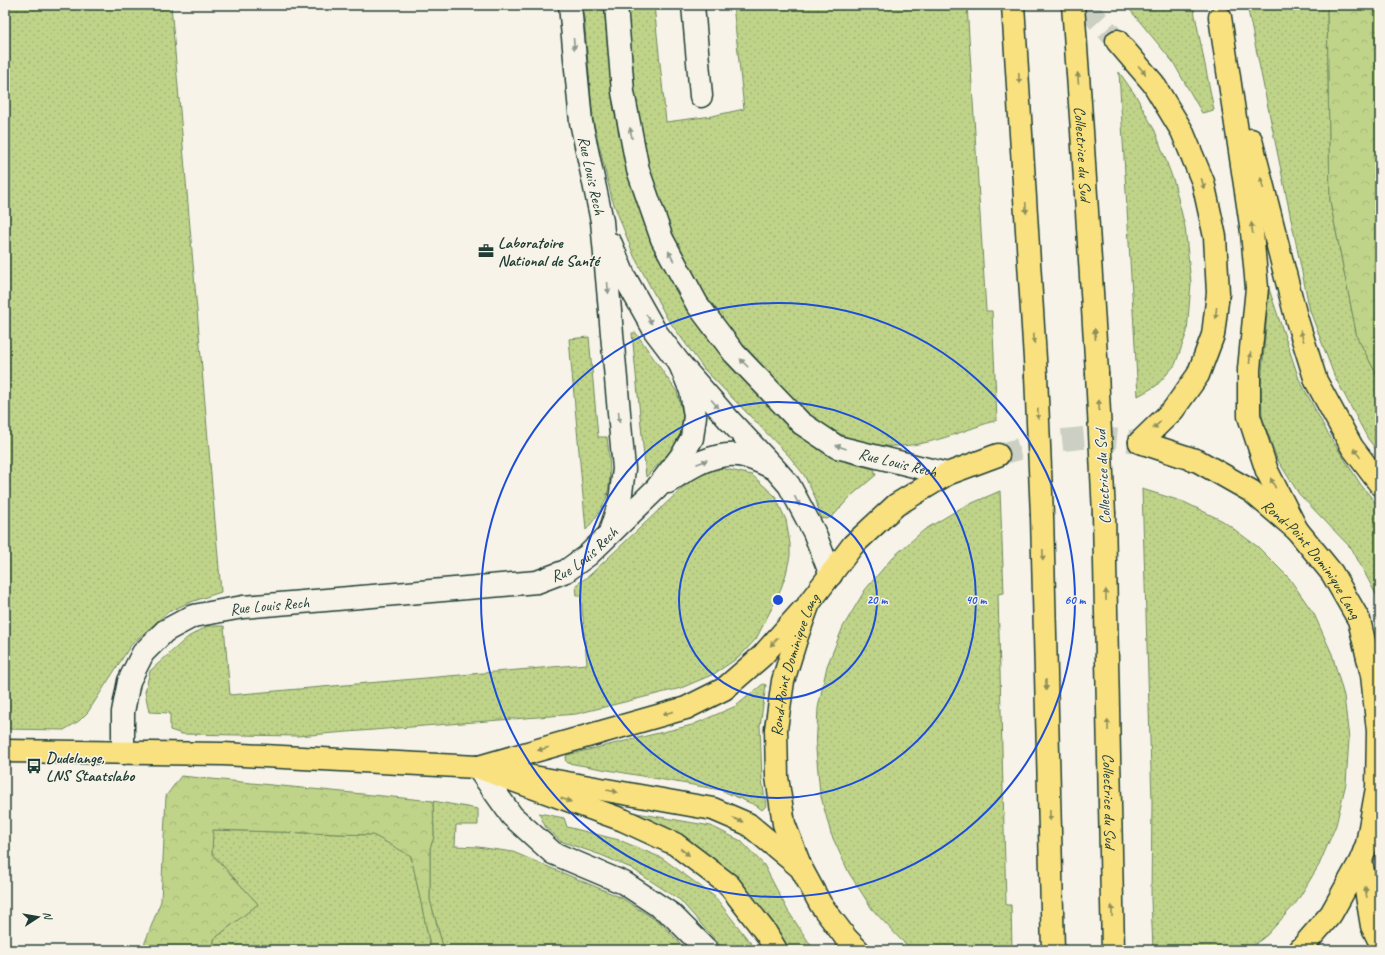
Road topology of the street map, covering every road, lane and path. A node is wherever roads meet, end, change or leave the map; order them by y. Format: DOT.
graph roads {
  1 [pos="570,5"];
  2 [pos="616,5"];
  3 [pos="693,5"];
  4 [pos="1013,5"];
  5 [pos="1073,5"];
  6 [pos="1219,11"];
  7 [pos="1117,41"];
  8 [pos="701,96"];
  9 [pos="602,221"];
  10 [pos="680,364"];
  11 [pos="998,454"];
  12 [pos="775,469"];
  13 [pos="947,474"];
  14 [pos="1380,484"];
  15 [pos="656,489"];
  16 [pos="1297,530"];
  17 [pos="609,535"];
  18 [pos="831,575"];
  19 [pos="809,603"];
  20 [pos="1359,620"];
  21 [pos="1380,636"];
  22 [pos="5,752"];
  23 [pos="123,753"];
  24 [pos="477,768"];
  25 [pos="1369,845"];
  26 [pos="801,868"];
  27 [pos="1380,942"];
  28 [pos="852,946"];
  29 [pos="707,950"];
  30 [pos="776,950"];
  31 [pos="1053,950"];
  32 [pos="1113,950"];
  33 [pos="1300,950"];
  1 -- 9 [label="street, Rue Louis Rech, one-way"];
  13 -- 2 [label="street, Rue Louis Rech, one-way"];
  3 -- 8 [label="street"];
  4 -- 31 [label="main road, one-way, bridge"];
  32 -- 5 [label="main road, Collectrice du Sud, one-way, bridge"];
  14 -- 6 [label="main road, one-way"];
  16 -- 6 [label="main road, one-way"];
  7 -- 16 [label="main road, Rond-Point Dominique Lang, one-way"];
  9 -- 10 [label="street, one-way"];
  9 -- 17 [label="street, Rue Louis Rech, one-way"];
  10 -- 12 [label="street, one-way"];
  10 -- 15 [label="street"];
  11 -- 13 [label="main road, Rond-Point Dominique Lang"];
  15 -- 12 [label="street, one-way"];
  12 -- 18 [label="street, one-way"];
  13 -- 18 [label="main road, Rond-Point Dominique Lang"];
  15 -- 17 [label="street"];
  16 -- 20 [label="main road, Rond-Point Dominique Lang"];
  17 -- 23 [label="street, Rue Louis Rech"];
  18 -- 19 [label="main road, Rond-Point Dominique Lang"];
  19 -- 24 [label="main road, one-way"];
  19 -- 26 [label="main road, Rond-Point Dominique Lang"];
  20 -- 21 [label="main road"];
  20 -- 25 [label="main road, Rond-Point Dominique Lang"];
  22 -- 23 [label="main road"];
  23 -- 24 [label="main road"];
  24 -- 26 [label="main road, one-way"];
  24 -- 29 [label="street"];
  24 -- 30 [label="main road, one-way"];
  27 -- 25 [label="main road, one-way"];
  25 -- 33 [label="main road, Rond-Point Dominique Lang"];
  26 -- 28 [label="main road, Rond-Point Dominique Lang"];
}
